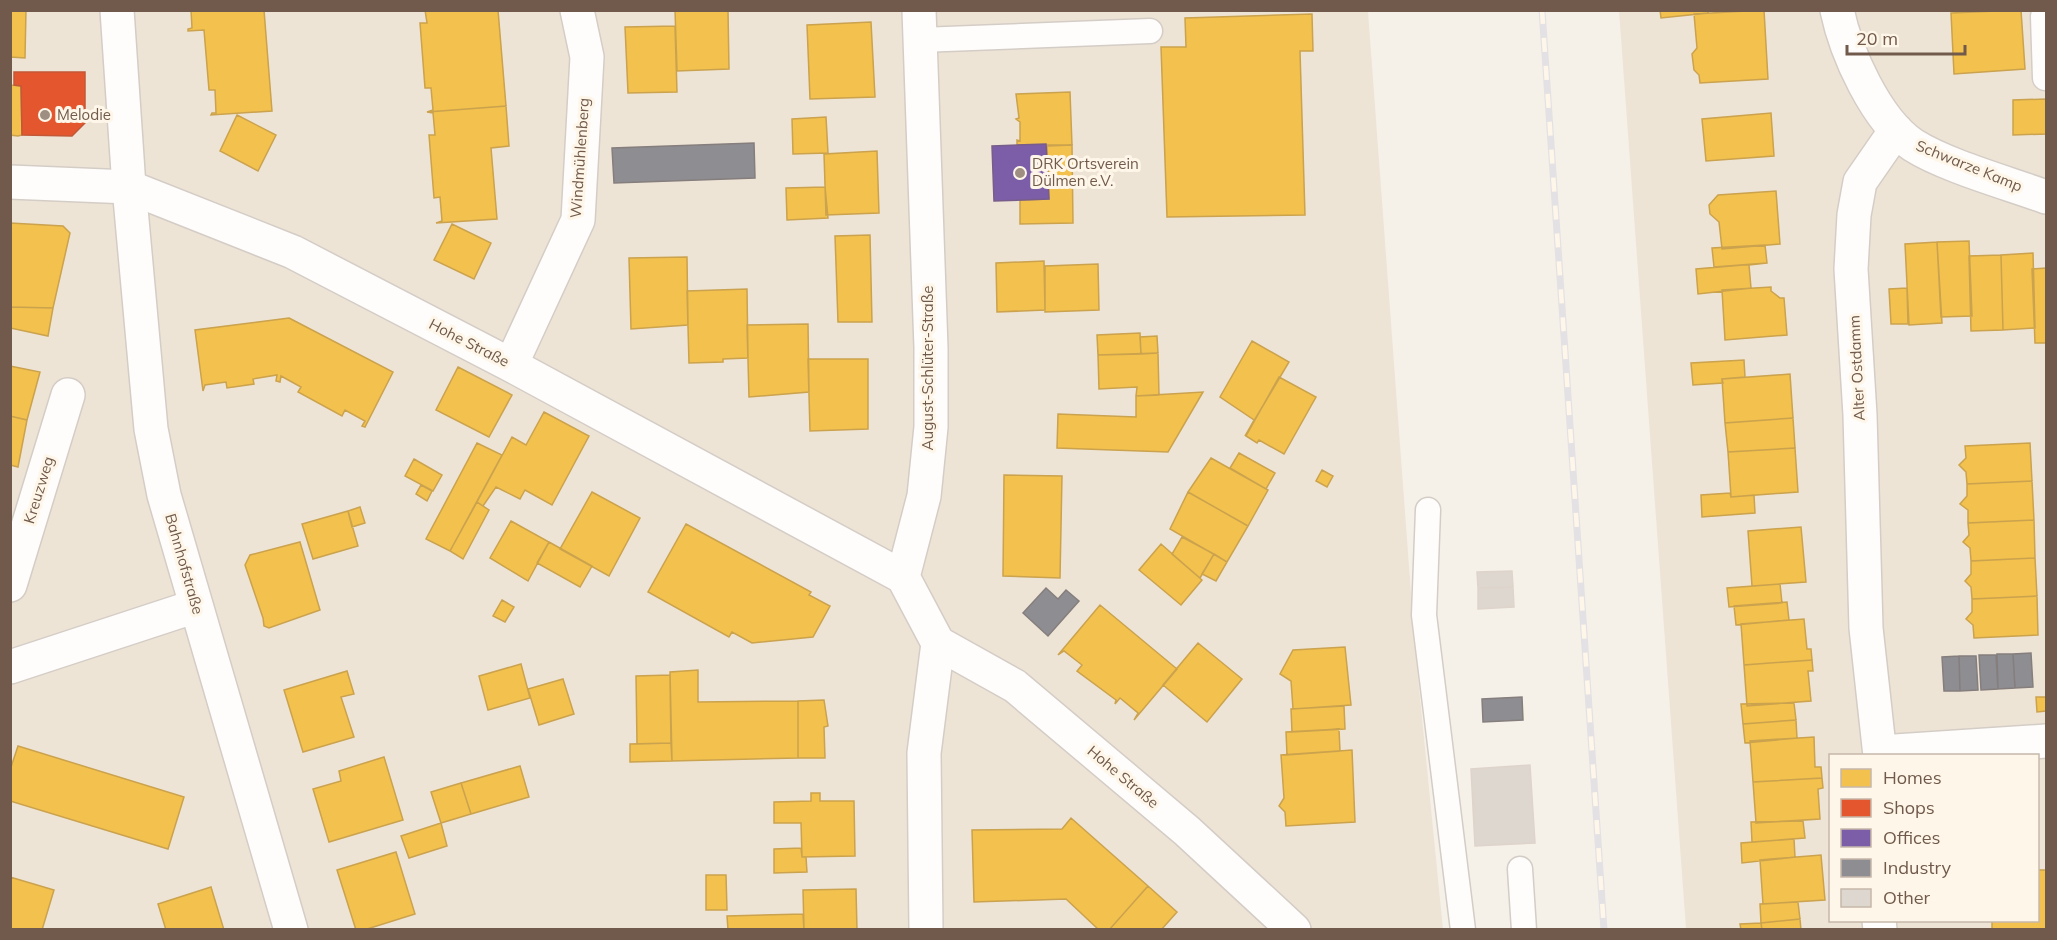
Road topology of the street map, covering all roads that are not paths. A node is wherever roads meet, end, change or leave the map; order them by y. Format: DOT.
graph roads {
  1 [pos="117,10"];
  2 [pos="576,10"];
  3 [pos="1837,10"];
  4 [pos="2046,10"];
  5 [pos="920,26"];
  6 [pos="1150,31"];
  7 [pos="2045,78"];
  8 [pos="1896,130"];
  9 [pos="10,183"];
  10 [pos="129,187"];
  11 [pos="2046,197"];
  12 [pos="512,365"];
  13 [pos="68,395"];
  14 [pos="1428,510"];
  15 [pos="903,577"];
  16 [pos="10,585"];
  17 [pos="196,606"];
  18 [pos="938,642"];
  19 [pos="10,667"];
  20 [pos="2046,741"];
  21 [pos="1880,754"];
  22 [pos="1520,869"];
  23 [pos="291,930"];
  24 [pos="926,930"];
  25 [pos="1294,930"];
  26 [pos="1463,930"];
  27 [pos="1524,930"];
  1 -- 10 [label="street"];
  2 -- 12 [label="street, Windmühlenberg"];
  3 -- 8 [label="street"];
  4 -- 7 [label="lane"];
  5 -- 6 [label="lane"];
  5 -- 15 [label="street, August-Schlüter-Straße"];
  8 -- 11 [label="street, Schwarze Kamp"];
  8 -- 21 [label="street, Alter Ostdamm"];
  9 -- 10 [label="street, Hohe Straße"];
  10 -- 12 [label="street, Hohe Straße"];
  10 -- 17 [label="street, Bahnhofstraße"];
  12 -- 15 [label="street, Hohe Straße"];
  13 -- 16 [label="street, Kreuzweg"];
  14 -- 26 [label="lane"];
  15 -- 18 [label="street"];
  17 -- 19 [label="street"];
  17 -- 23 [label="street, Bahnhofstraße"];
  18 -- 24 [label="street"];
  18 -- 25 [label="street, Hohe Straße"];
  20 -- 21 [label="street, Alter Ostdamm"];
  22 -- 27 [label="lane"];
}
